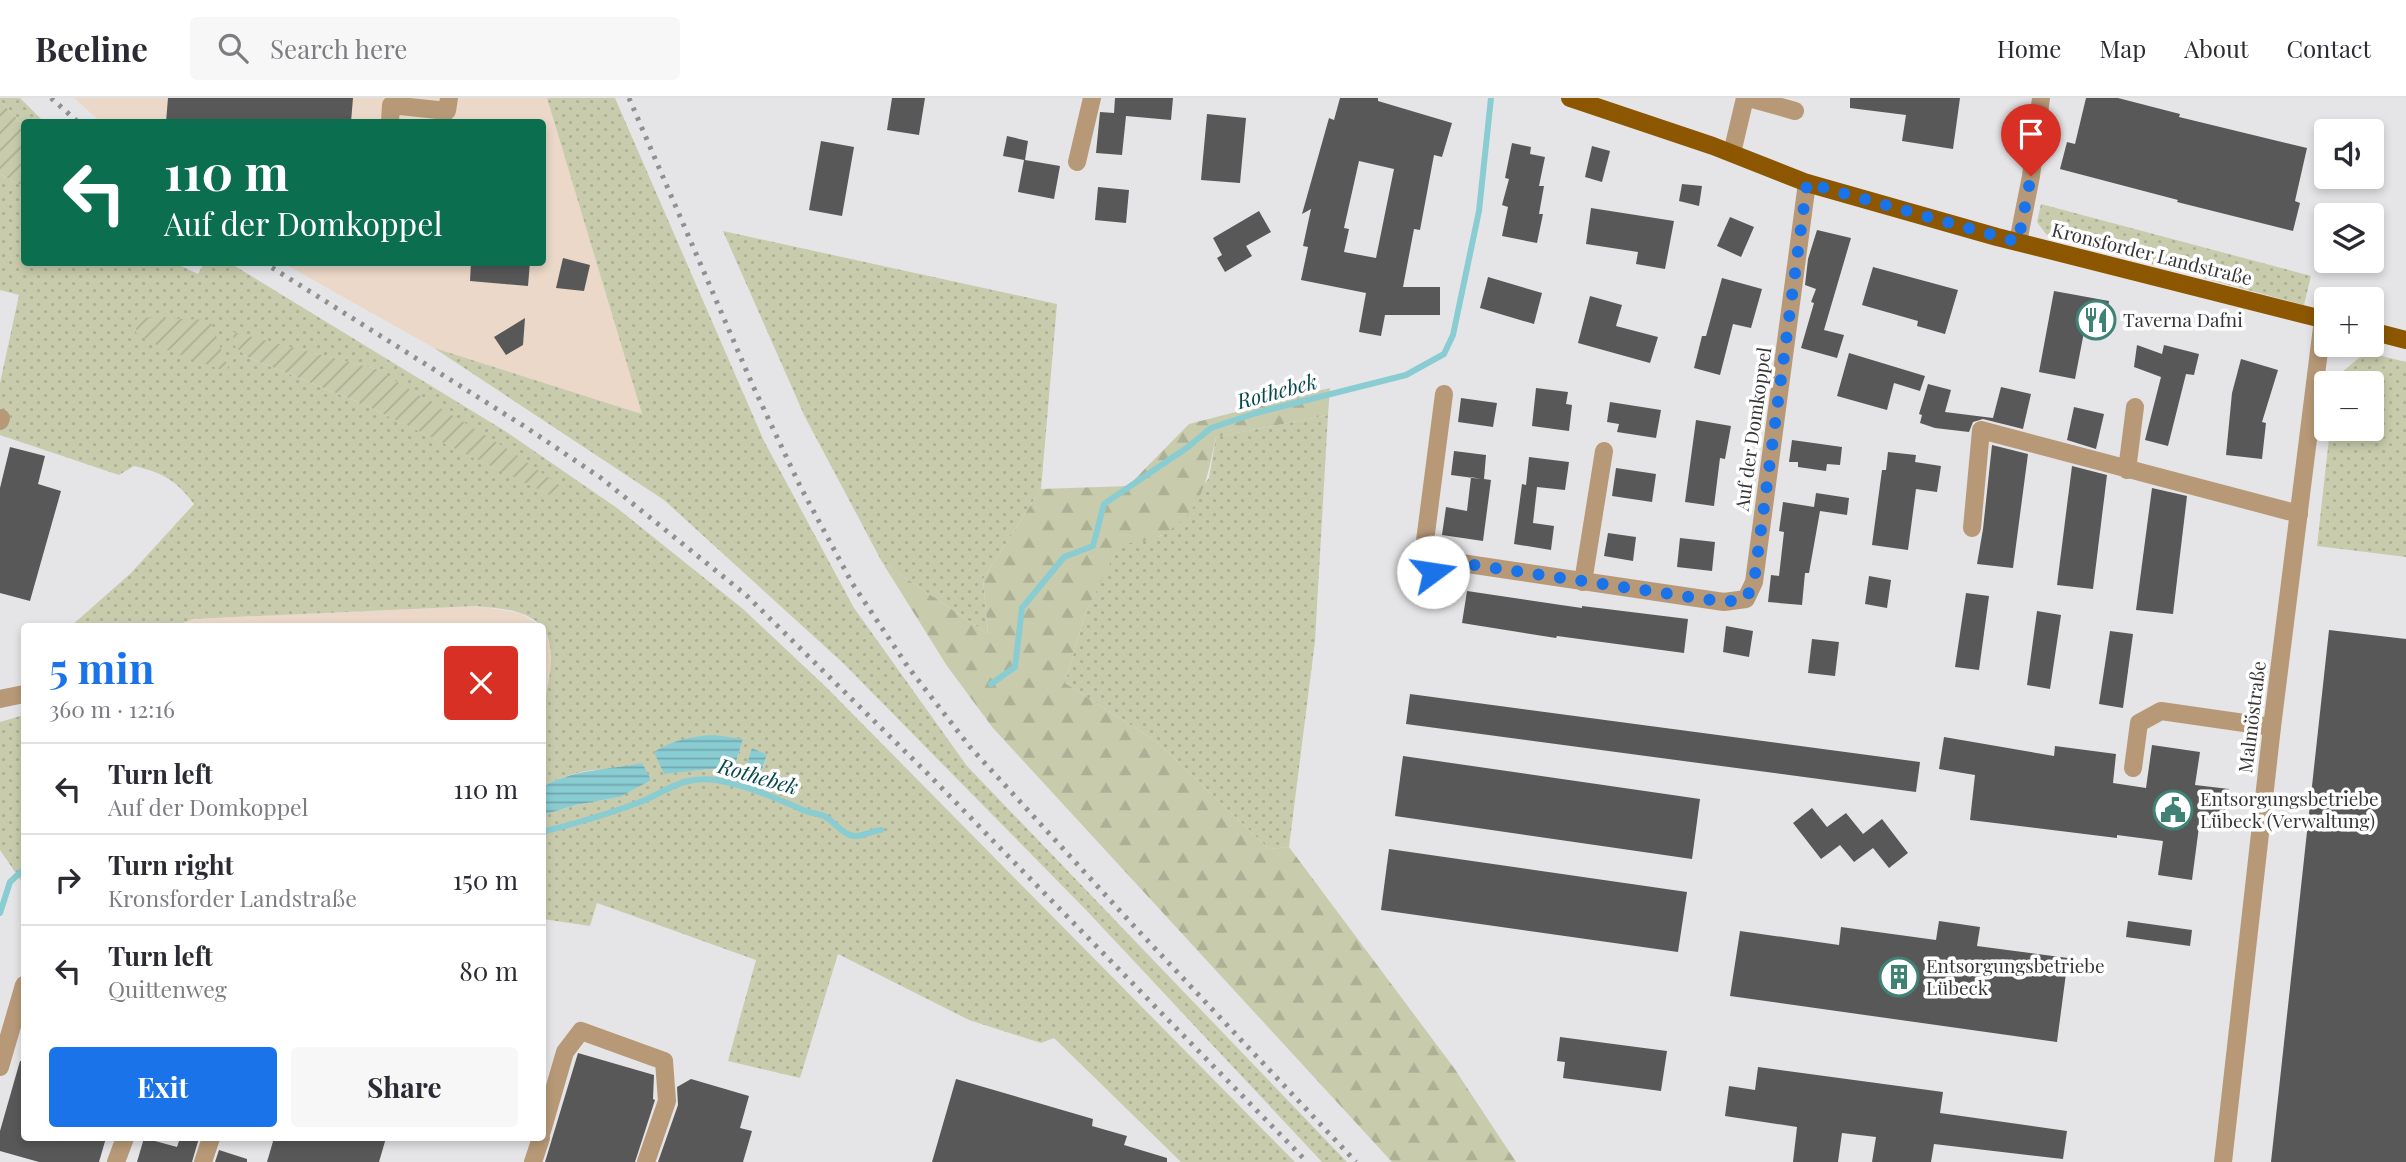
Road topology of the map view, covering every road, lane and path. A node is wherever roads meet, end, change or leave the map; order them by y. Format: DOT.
graph roads {
  1 [pos="449,98"];
  2 [pos="1092,98"];
  3 [pos="1570,98"];
  4 [pos="1747,98"];
  5 [pos="2041,98"];
  6 [pos="390,109"];
  7 [pos="1795,111"];
  8 [pos="1732,153"];
  9 [pos="1077,162"];
  10 [pos="1807,183"];
  11 [pos="2018,242"];
  12 [pos="2314,317"];
  13 [pos="2384,334"];
  14 [pos="2406,340"];
  15 [pos="2319,357"];
  16 [pos="1444,394"];
  17 [pos="2135,407"];
  18 [pos="1604,451"];
  19 [pos="2127,470"];
  20 [pos="2299,514"];
  21 [pos="1972,528"];
  22 [pos="1583,582"];
  23 [pos="21,695"];
  24 [pos="0,699"];
  25 [pos="2272,727"];
  26 [pos="2133,768"];
  27 [pos="21,995"];
  28 [pos="0,1067"];
  29 [pos="546,1117"];
  30 [pos="124,1141"];
  31 [pos="210,1141"];
  32 [pos="540,1141"];
  33 [pos="116,1162"];
  34 [pos="203,1162"];
  35 [pos="533,1162"];
  36 [pos="646,1162"];
  37 [pos="2223,1162"];
  1 -- 6 [label="street"];
  2 -- 9 [label="street"];
  3 -- 8 [label="main road, Kronsforder Landstraße"];
  4 -- 7 [label="street"];
  4 -- 8 [label="street"];
  5 -- 11 [label="street"];
  8 -- 10 [label="main road, Kronsforder Landstraße"];
  10 -- 11 [label="main road, Kronsforder Landstraße"];
  10 -- 22 [label="street, Auf der Domkoppel"];
  11 -- 12 [label="main road, Kronsforder Landstraße"];
  13 -- 14 [label="main road"];
  15 -- 20 [label="street, Malmöstraße"];
  16 -- 22 [label="street, Auf der Domkoppel"];
  17 -- 19 [label="street"];
  18 -- 22 [label="street"];
  19 -- 20 [label="street"];
  19 -- 21 [label="street"];
  20 -- 25 [label="street, Malmöstraße"];
  23 -- 24 [label="street"];
  25 -- 26 [label="street"];
  25 -- 37 [label="street, Malmöstraße"];
  27 -- 28 [label="street"];
  29 -- 36 [label="street"];
  30 -- 33 [label="street"];
  31 -- 34 [label="street"];
  32 -- 35 [label="street"];
}
